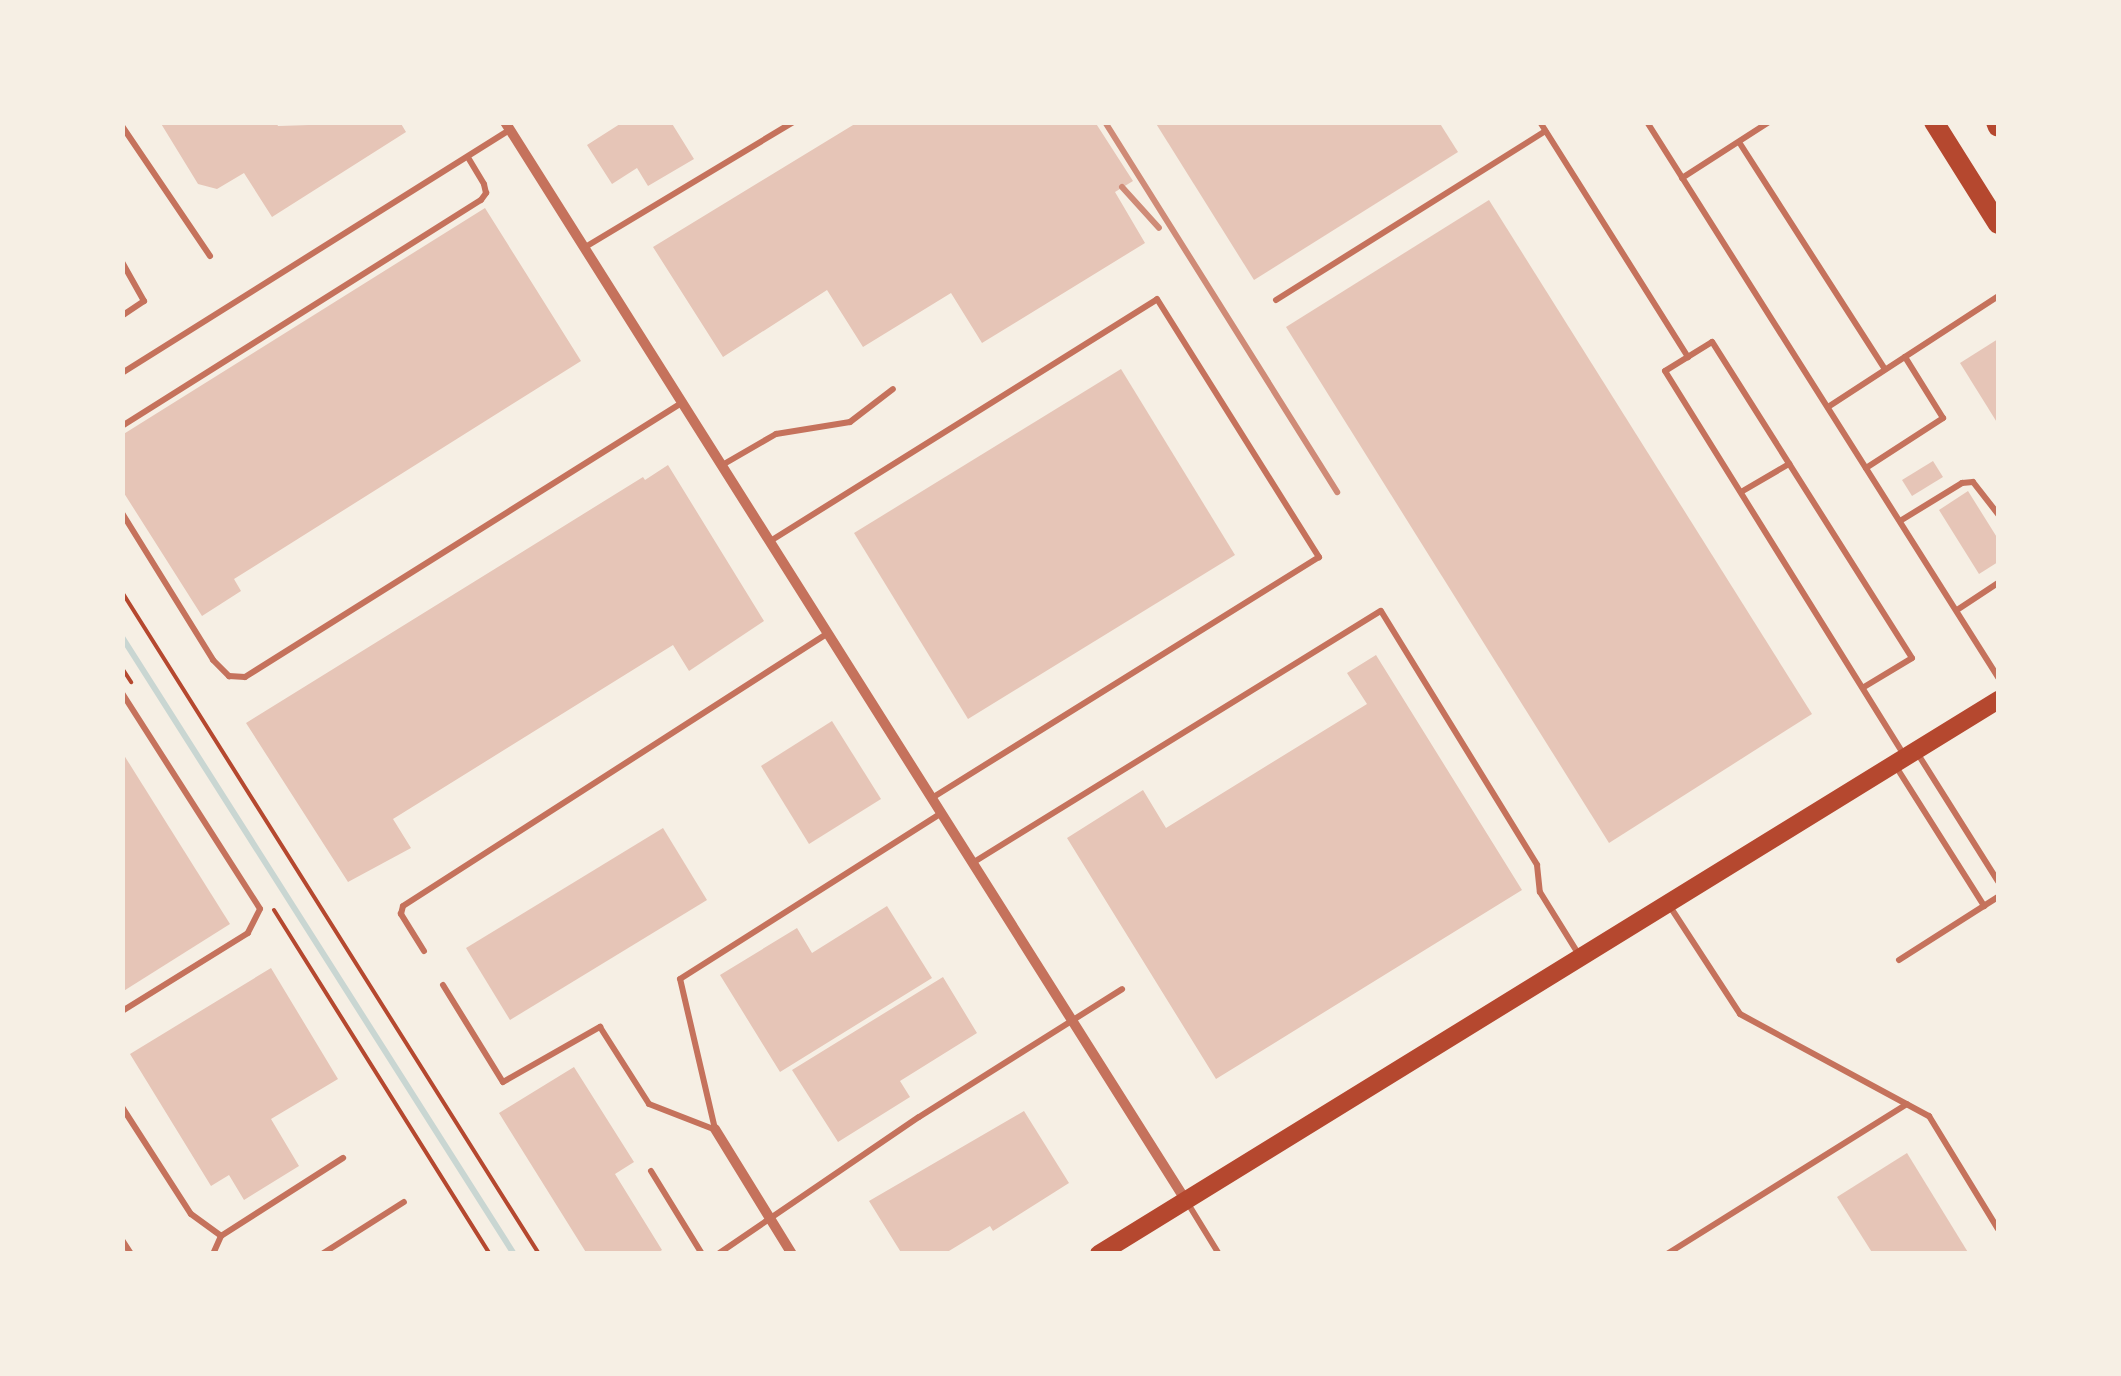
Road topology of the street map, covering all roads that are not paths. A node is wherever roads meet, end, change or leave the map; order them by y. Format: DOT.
graph roads {
  1 [pos="793,122"];
  2 [pos="1540,122"];
  3 [pos="1647,122"];
  4 [pos="1769,122"];
  5 [pos="1934,122"];
  6 [pos="507,125"];
  7 [pos="122,126"];
  8 [pos="1545,130"];
  9 [pos="1739,142"];
  10 [pos="468,157"];
  11 [pos="1682,178"];
  12 [pos="1998,224"];
  13 [pos="587,246"];
  14 [pos="210,256"];
  15 [pos="122,262"];
  16 [pos="1998,296"];
  17 [pos="1276,300"];
  18 [pos="122,316"];
  19 [pos="1905,356"];
  20 [pos="1688,357"];
  21 [pos="1886,370"];
  22 [pos="122,373"];
  23 [pos="893,389"];
  24 [pos="684,401"];
  25 [pos="1828,407"];
  26 [pos="122,426"];
  27 [pos="724,464"];
  28 [pos="1789,464"];
  29 [pos="1866,468"];
  30 [pos="1741,492"];
  31 [pos="122,513"];
  32 [pos="1998,514"];
  33 [pos="1900,521"];
  34 [pos="772,540"];
  35 [pos="1998,583"];
  36 [pos="1957,610"];
  37 [pos="829,632"];
  38 [pos="1998,677"];
  39 [pos="1864,687"];
  40 [pos="122,693"];
  41 [pos="1998,700"];
  42 [pos="1905,757"];
  43 [pos="933,798"];
  44 [pos="942,812"];
  45 [pos="974,862"];
  46 [pos="1998,881"];
  47 [pos="1997,898"];
  48 [pos="1669,904"];
  49 [pos="1984,906"];
  50 [pos="424,951"];
  51 [pos="1580,958"];
  52 [pos="1899,960"];
  53 [pos="443,985"];
  54 [pos="1122,989"];
  55 [pos="122,1010"];
  56 [pos="1072,1020"];
  57 [pos="1907,1104"];
  58 [pos="122,1107"];
  59 [pos="715,1129"];
  60 [pos="343,1158"];
  61 [pos="651,1171"];
  62 [pos="404,1202"];
  63 [pos="1186,1202"];
  64 [pos="770,1219"];
  65 [pos="1998,1229"];
  66 [pos="221,1236"];
  67 [pos="122,1240"];
  68 [pos="129,1253"];
  69 [pos="213,1254"];
  70 [pos="322,1254"];
  71 [pos="702,1254"];
  72 [pos="718,1254"];
  73 [pos="792,1254"];
  74 [pos="1099,1254"];
  75 [pos="1219,1254"];
  76 [pos="1667,1254"];
  1 -- 13 [label="lane"];
  2 -- 8 [label="lane"];
  3 -- 11 [label="lane"];
  4 -- 9 [label="lane"];
  5 -- 12 [label="main road"];
  6 -- 10 [label="lane"];
  6 -- 13 [label="street"];
  7 -- 14 [label="lane"];
  8 -- 17 [label="lane"];
  8 -- 20 [label="lane"];
  9 -- 11 [label="lane"];
  9 -- 21 [label="lane"];
  10 -- 22 [label="lane"];
  10 -- 26 [label="lane"];
  11 -- 25 [label="lane"];
  13 -- 24 [label="street"];
  15 -- 18 [label="lane"];
  16 -- 19 [label="lane"];
  19 -- 21 [label="lane"];
  19 -- 29 [label="lane"];
  20 -- 28 [label="lane"];
  20 -- 30 [label="lane"];
  21 -- 25 [label="lane"];
  23 -- 27 [label="lane"];
  24 -- 27 [label="street"];
  24 -- 31 [label="lane"];
  25 -- 29 [label="lane"];
  27 -- 34 [label="street"];
  28 -- 30 [label="lane"];
  28 -- 39 [label="lane"];
  29 -- 33 [label="lane"];
  30 -- 39 [label="lane"];
  32 -- 33 [label="lane"];
  33 -- 36 [label="lane"];
  34 -- 37 [label="street"];
  34 -- 43 [label="lane"];
  35 -- 36 [label="lane"];
  36 -- 38 [label="lane"];
  37 -- 43 [label="street"];
  37 -- 50 [label="lane"];
  39 -- 42 [label="lane"];
  40 -- 55 [label="lane"];
  41 -- 42 [label="main road"];
  42 -- 46 [label="lane"];
  42 -- 48 [label="main road"];
  42 -- 49 [label="lane"];
  43 -- 44 [label="street"];
  44 -- 45 [label="street"];
  44 -- 59 [label="lane"];
  45 -- 51 [label="lane"];
  45 -- 56 [label="street"];
  47 -- 49 [label="lane"];
  48 -- 51 [label="main road"];
  48 -- 57 [label="lane"];
  49 -- 52 [label="lane"];
  51 -- 63 [label="main road"];
  53 -- 59 [label="lane"];
  54 -- 56 [label="lane"];
  56 -- 63 [label="street"];
  56 -- 64 [label="lane"];
  57 -- 65 [label="lane"];
  57 -- 76 [label="lane"];
  58 -- 66 [label="lane"];
  59 -- 64 [label="street"];
  60 -- 66 [label="lane"];
  61 -- 71 [label="lane"];
  62 -- 70 [label="lane"];
  63 -- 74 [label="main road"];
  63 -- 75 [label="lane"];
  64 -- 72 [label="lane"];
  64 -- 73 [label="street"];
  66 -- 69 [label="lane"];
  67 -- 68 [label="lane"];
}
